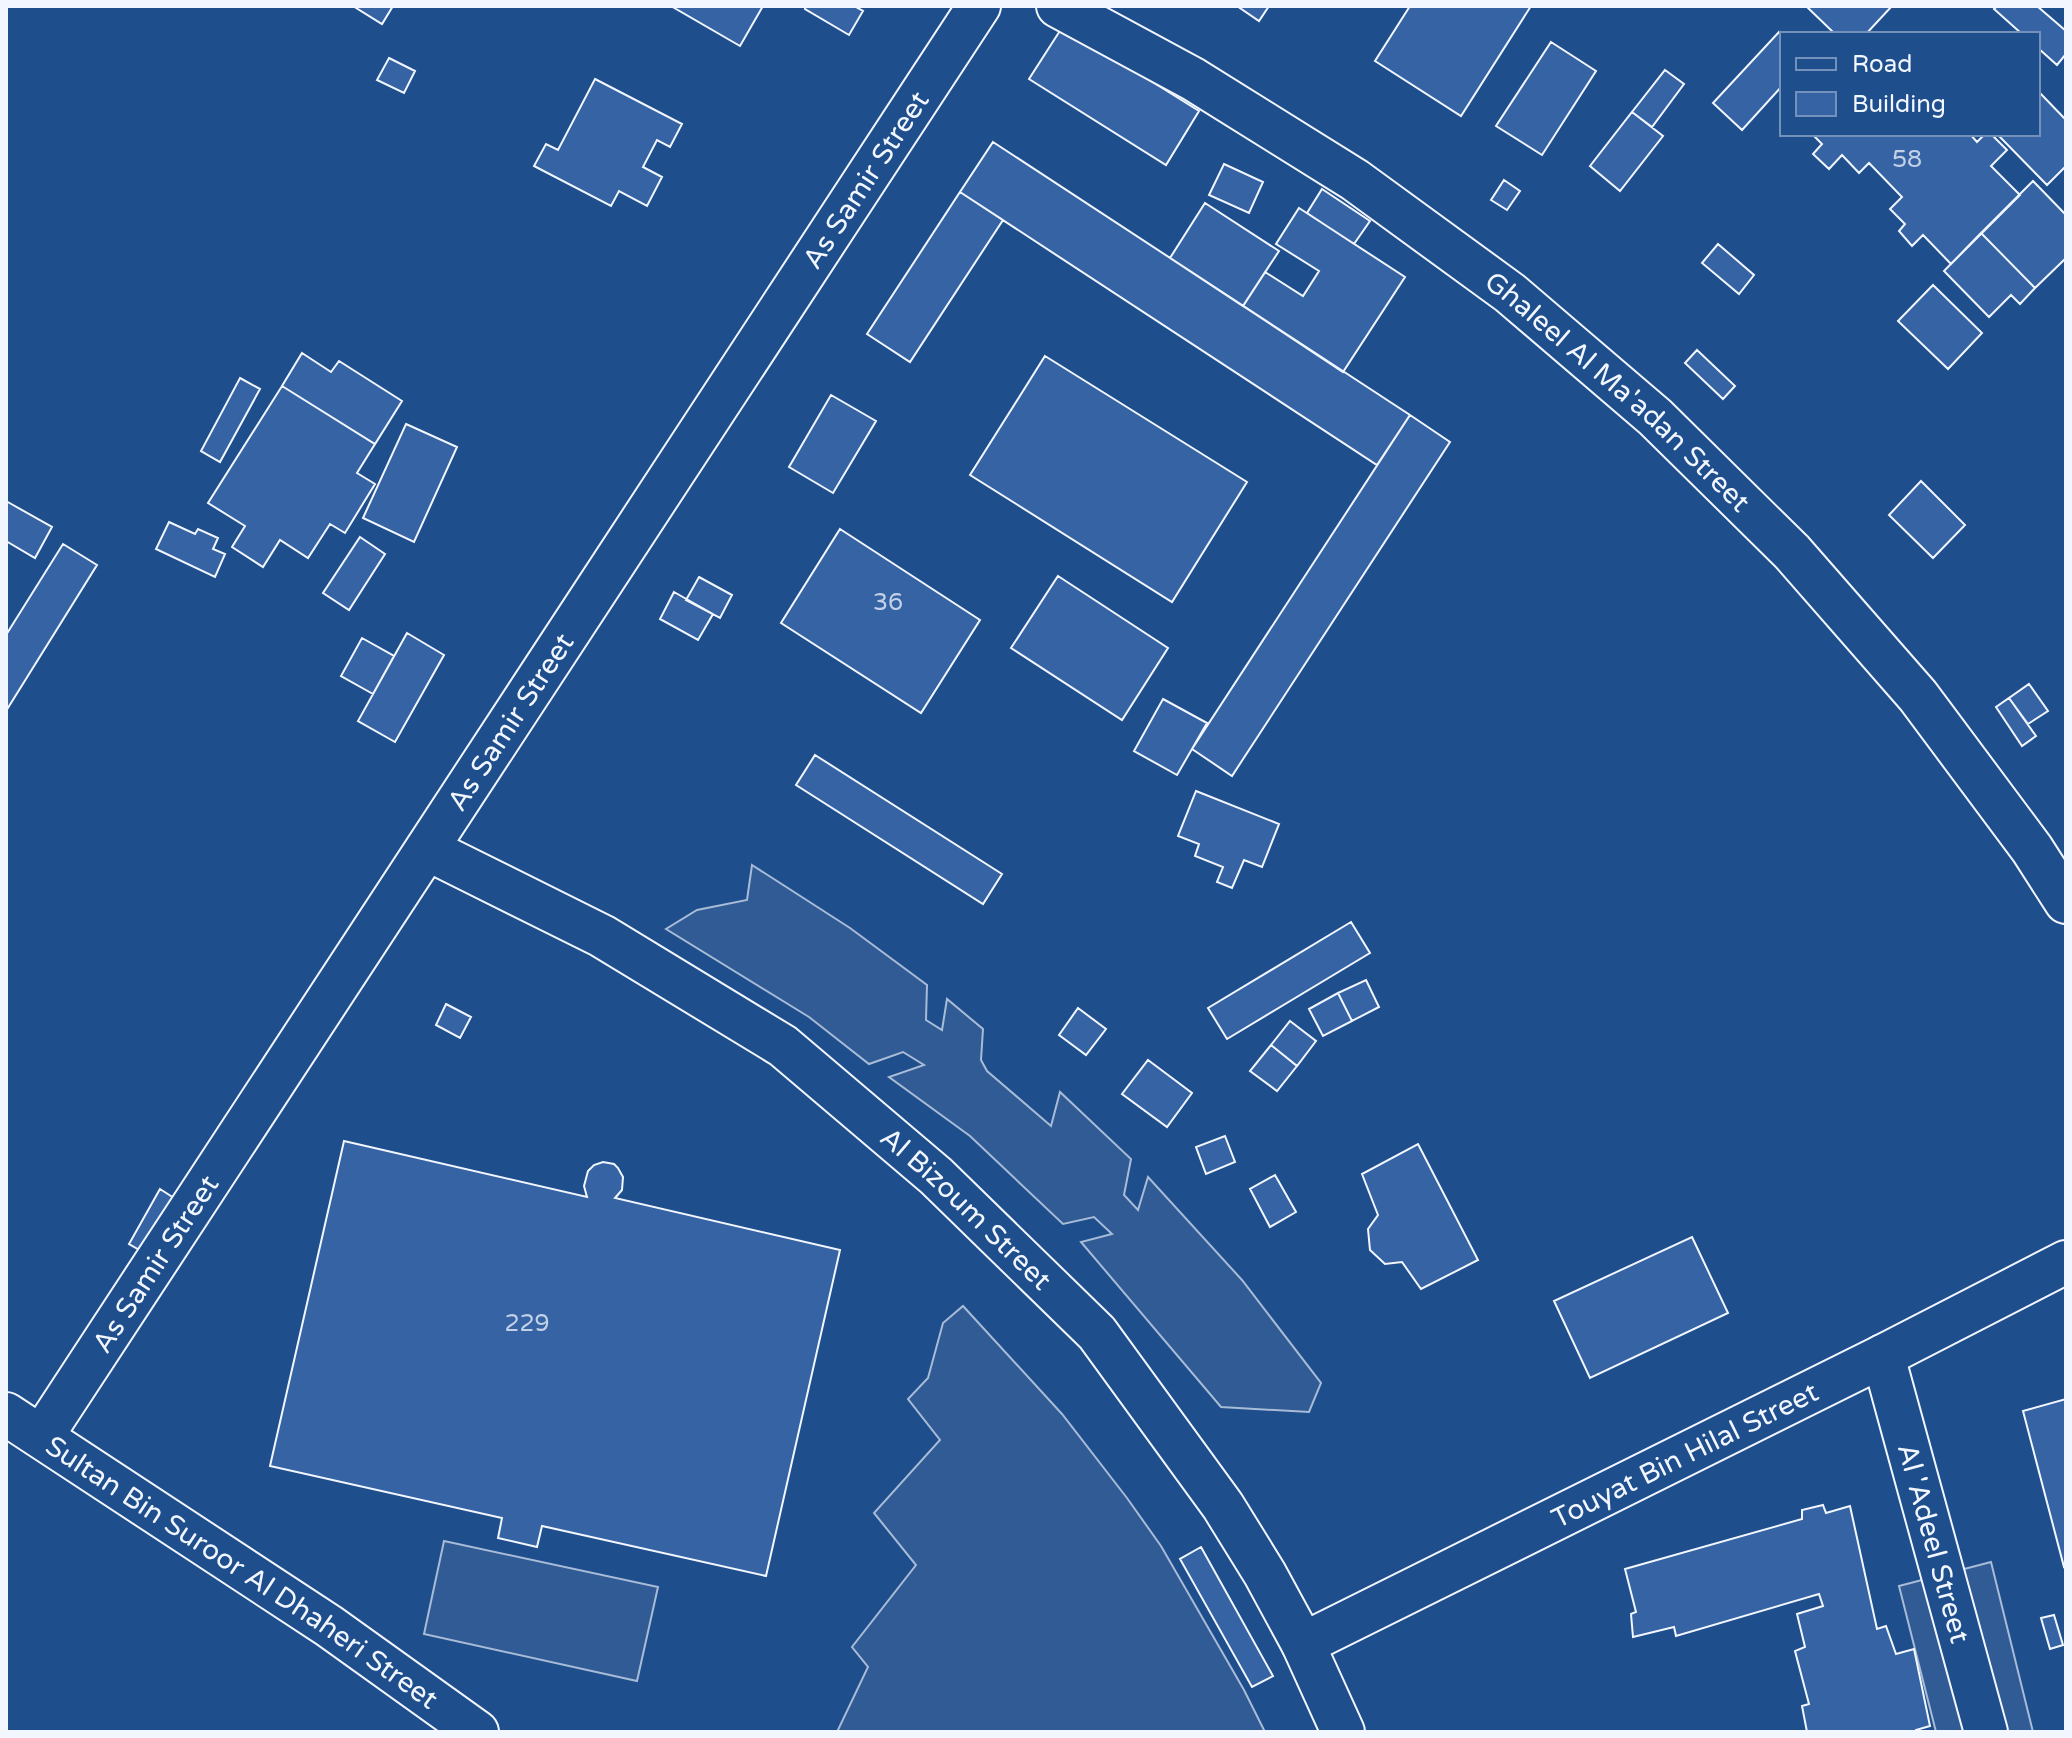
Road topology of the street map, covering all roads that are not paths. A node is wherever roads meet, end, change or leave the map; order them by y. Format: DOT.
graph roads {
  1 [pos="979,6"];
  2 [pos="1058,6"];
  3 [pos="427,849"];
  4 [pos="2066,902"];
  5 [pos="2066,1262"];
  6 [pos="1883,1356"];
  7 [pos="6,1414"];
  8 [pos="42,1436"];
  9 [pos="1303,1644"];
  10 [pos="477,1732"];
  11 [pos="1343,1732"];
  12 [pos="1986,1732"];
  1 -- 3 [label="street, As Samir Street"];
  2 -- 4 [label="street, Ghaleel Al Ma'adan Street"];
  3 -- 8 [label="street, As Samir Street"];
  3 -- 9 [label="street, Al Bizoum Street"];
  5 -- 6 [label="street, Touyat Bin Hilal Street"];
  6 -- 9 [label="street, Touyat Bin Hilal Street"];
  6 -- 12 [label="street, Al 'Adeel Street"];
  7 -- 8 [label="street, Sultan Bin Suroor Al Dhaheri Street"];
  8 -- 10 [label="street, Sultan Bin Suroor Al Dhaheri Street"];
  9 -- 11 [label="street, Al Bizoum Street"];
}
